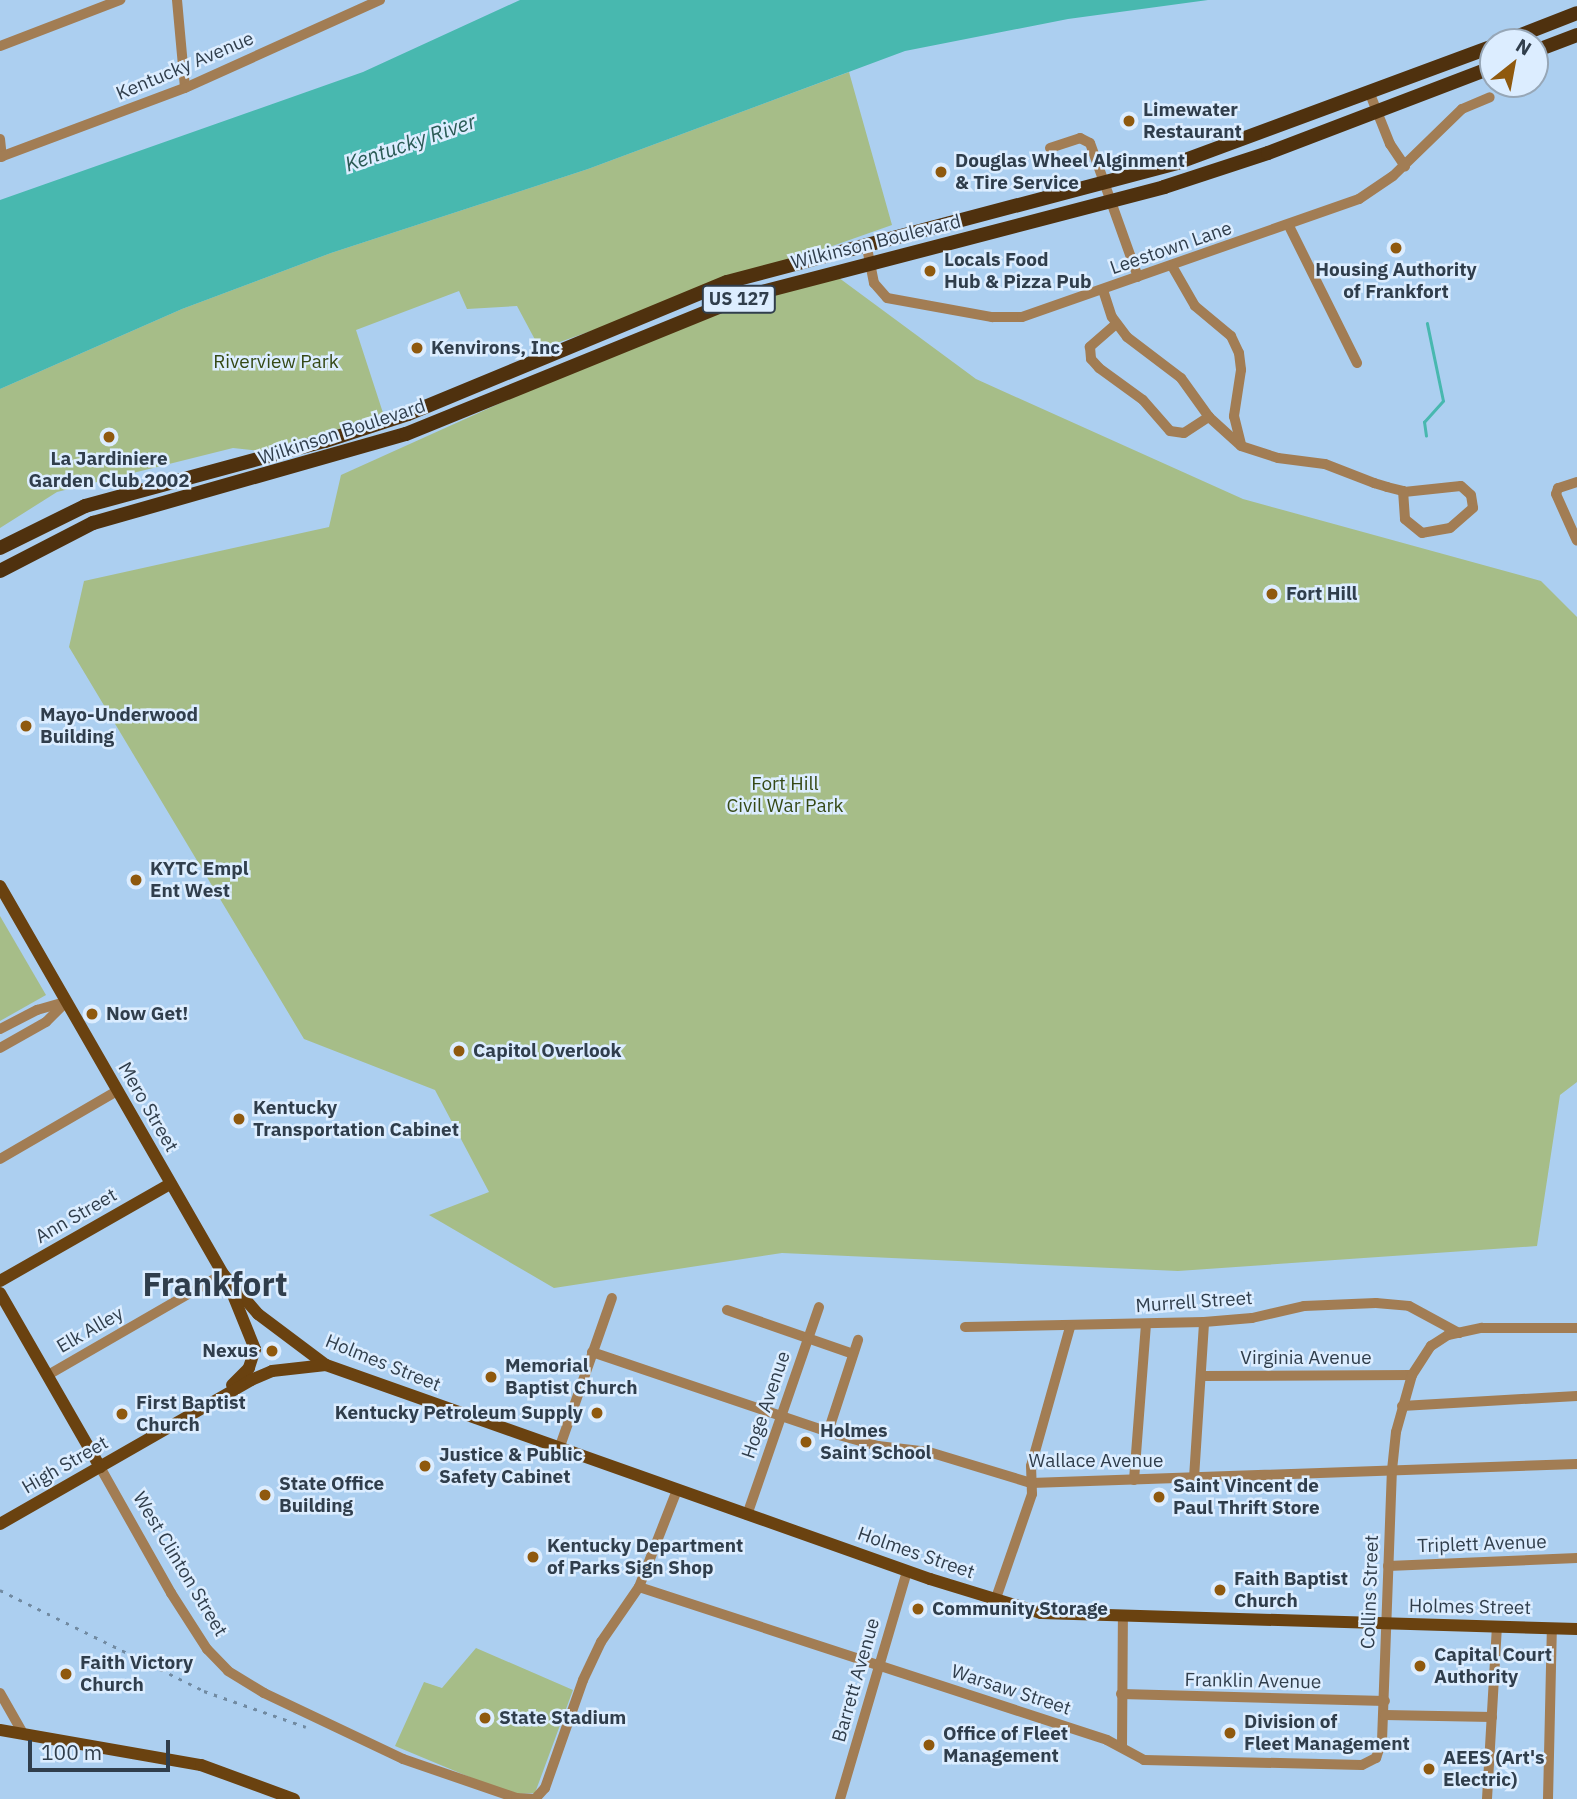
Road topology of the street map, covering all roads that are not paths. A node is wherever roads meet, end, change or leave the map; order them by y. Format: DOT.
graph roads {
  1 [pos="120,0"];
  2 [pos="177,0"];
  3 [pos="380,0"];
  4 [pos="367,2"];
  5 [pos="1577,13"];
  6 [pos="1539,28"];
  7 [pos="1577,35"];
  8 [pos="0,46"];
  9 [pos="1549,46"];
  10 [pos="1479,51"];
  11 [pos="1479,72"];
  12 [pos="185,88"];
  13 [pos="1370,94"];
  14 [pos="1488,98"];
  15 [pos="1377,112"];
  16 [pos="0,139"];
  17 [pos="1050,148"];
  18 [pos="1,157"];
  19 [pos="1405,166"];
  20 [pos="1105,184"];
  21 [pos="1113,202"];
  22 [pos="1289,226"];
  23 [pos="866,243"];
  24 [pos="869,262"];
  25 [pos="1172,266"];
  26 [pos="1138,277"];
  27 [pos="1102,289"];
  28 [pos="1116,324"];
  29 [pos="1357,363"];
  30 [pos="1209,417"];
  31 [pos="1236,424"];
  32 [pos="1222,428"];
  33 [pos="1241,446"];
  34 [pos="1577,482"];
  35 [pos="1403,491"];
  36 [pos="1577,541"];
  37 [pos="0,548"];
  38 [pos="0,571"];
  39 [pos="0,886"];
  40 [pos="66,1002"];
  41 [pos="0,1030"];
  42 [pos="0,1048"];
  43 [pos="117,1091"];
  44 [pos="0,1159"];
  45 [pos="170,1184"];
  46 [pos="223,1274"];
  47 [pos="0,1281"];
  48 [pos="0,1293"];
  49 [pos="612,1298"];
  50 [pos="818,1307"];
  51 [pos="727,1310"];
  52 [pos="1204,1322"];
  53 [pos="1146,1324"];
  54 [pos="965,1326"];
  55 [pos="1070,1327"];
  56 [pos="1577,1328"];
  57 [pos="1459,1333"];
  58 [pos="280,1334"];
  59 [pos="808,1338"];
  60 [pos="858,1340"];
  61 [pos="592,1352"];
  62 [pos="853,1354"];
  63 [pos="326,1365"];
  64 [pos="48,1375"];
  65 [pos="1412,1375"];
  66 [pos="1201,1376"];
  67 [pos="220,1395"];
  68 [pos="1577,1396"];
  69 [pos="1402,1406"];
  70 [pos="781,1416"];
  71 [pos="828,1432"];
  72 [pos="559,1449"];
  73 [pos="1577,1464"];
  74 [pos="100,1467"];
  75 [pos="1392,1470"];
  76 [pos="1194,1478"];
  77 [pos="1134,1480"];
  78 [pos="1031,1483"];
  79 [pos="677,1490"];
  80 [pos="747,1515"];
  81 [pos="0,1524"];
  82 [pos="1577,1558"];
  83 [pos="1388,1566"];
  84 [pos="907,1571"];
  85 [pos="639,1587"];
  86 [pos="995,1601"];
  87 [pos="1123,1618"];
  88 [pos="1385,1624"];
  89 [pos="1497,1627"];
  90 [pos="1552,1628"];
  91 [pos="1577,1629"];
  92 [pos="878,1666"];
  93 [pos="1121,1694"];
  94 [pos="1,1696"];
  95 [pos="1385,1701"];
  96 [pos="1385,1715"];
  97 [pos="1492,1717"];
  98 [pos="0,1730"];
  99 [pos="24,1735"];
  100 [pos="1122,1747"];
  101 [pos="269,1794"];
  102 [pos="294,1799"];
  103 [pos="535,1799"];
  104 [pos="840,1799"];
  105 [pos="1487,1799"];
  106 [pos="1548,1799"];
  1 -- 8 [label="street"];
  2 -- 12 [label="street"];
  3 -- 4 [label="street, Kentucky Avenue"];
  4 -- 12 [label="street, Kentucky Avenue"];
  5 -- 6 [label="highway"];
  7 -- 9 [label="highway"];
  10 -- 13 [label="highway, Wilkinson Boulevard / US 127"];
  11 -- 15 [label="highway, Wilkinson Boulevard / US 127"];
  12 -- 18 [label="street, Kentucky Avenue"];
  13 -- 15 [label="street"];
  13 -- 20 [label="highway, Wilkinson Boulevard / US 127"];
  14 -- 19 [label="street, Leestown Lane"];
  15 -- 19 [label="street"];
  15 -- 21 [label="highway, Wilkinson Boulevard / US 127"];
  16 -- 18 [label="street"];
  17 -- 20 [label="street"];
  19 -- 22 [label="street, Leestown Lane"];
  20 -- 21 [label="street"];
  20 -- 23 [label="highway, Wilkinson Boulevard / US 127"];
  21 -- 24 [label="highway, Wilkinson Boulevard / US 127"];
  21 -- 26 [label="street"];
  22 -- 25 [label="street, Leestown Lane"];
  22 -- 29 [label="street"];
  23 -- 24 [label="street, Leestown Lane"];
  23 -- 37 [label="highway, Wilkinson Boulevard / US 127"];
  24 -- 27 [label="street, Leestown Lane"];
  24 -- 38 [label="highway, Wilkinson Boulevard / US 127"];
  25 -- 26 [label="street, Leestown Lane"];
  25 -- 31 [label="street"];
  26 -- 27 [label="street, Leestown Lane"];
  27 -- 28 [label="street"];
  28 -- 30 [label="street"];
  28 -- 30 [label="street"];
  30 -- 32 [label="street"];
  31 -- 32 [label="street"];
  31 -- 33 [label="street"];
  32 -- 33 [label="street"];
  33 -- 35 [label="street"];
  34 -- 36 [label="street"];
  35 -- 35 [label="street"];
  39 -- 40 [label="main road, Mero Street"];
  40 -- 41 [label="street"];
  40 -- 42 [label="street"];
  40 -- 43 [label="main road, Mero Street"];
  43 -- 44 [label="street"];
  43 -- 45 [label="main road, Mero Street"];
  45 -- 46 [label="main road, Mero Street"];
  45 -- 47 [label="main road, Ann Street"];
  46 -- 58 [label="main road, Mero Street"];
  46 -- 64 [label="street, Elk Alley"];
  46 -- 67 [label="main road, High Street"];
  48 -- 64 [label="main road, West Clinton Street"];
  49 -- 61 [label="street"];
  50 -- 59 [label="street, Hoge Avenue"];
  51 -- 59 [label="street"];
  52 -- 53 [label="street, Murrell Street"];
  52 -- 57 [label="street, Murrell Street"];
  52 -- 66 [label="street"];
  53 -- 55 [label="street, Murrell Street"];
  53 -- 77 [label="street"];
  54 -- 55 [label="street, Murrell Street"];
  55 -- 78 [label="street"];
  56 -- 57 [label="street"];
  57 -- 65 [label="street, Collins Street"];
  58 -- 63 [label="main road, Holmes Street"];
  59 -- 62 [label="street"];
  59 -- 70 [label="street, Hoge Avenue"];
  60 -- 62 [label="street"];
  61 -- 70 [label="street, Wallace Avenue"];
  61 -- 72 [label="street"];
  62 -- 71 [label="street"];
  63 -- 67 [label="main road, High Street"];
  63 -- 72 [label="main road, Holmes Street"];
  64 -- 74 [label="main road, West Clinton Street"];
  65 -- 66 [label="street, Virginia Avenue"];
  65 -- 69 [label="street, Collins Street"];
  66 -- 76 [label="street"];
  67 -- 74 [label="main road, High Street"];
  68 -- 69 [label="street"];
  69 -- 75 [label="street, Collins Street"];
  70 -- 71 [label="street, Wallace Avenue"];
  70 -- 80 [label="street, Hoge Avenue"];
  71 -- 78 [label="street, Wallace Avenue"];
  72 -- 79 [label="main road, Holmes Street"];
  73 -- 75 [label="street, Wallace Avenue"];
  74 -- 81 [label="main road, High Street"];
  74 -- 103 [label="street, West Clinton Street"];
  75 -- 76 [label="street, Wallace Avenue"];
  75 -- 83 [label="street, Collins Street"];
  76 -- 77 [label="street, Wallace Avenue"];
  77 -- 78 [label="street, Wallace Avenue"];
  78 -- 86 [label="street"];
  79 -- 80 [label="main road, Holmes Street"];
  79 -- 85 [label="street"];
  80 -- 84 [label="main road, Holmes Street"];
  82 -- 83 [label="street, Triplett Avenue"];
  83 -- 88 [label="street, Collins Street"];
  84 -- 86 [label="main road, Holmes Street"];
  84 -- 92 [label="street, Barrett Avenue"];
  85 -- 92 [label="street, Warsaw Street"];
  85 -- 103 [label="street"];
  86 -- 87 [label="main road, Holmes Street"];
  87 -- 88 [label="main road, Holmes Street"];
  87 -- 93 [label="street"];
  88 -- 89 [label="main road, Holmes Street"];
  88 -- 95 [label="street, Collins Street"];
  89 -- 90 [label="main road, Holmes Street"];
  89 -- 97 [label="street"];
  90 -- 91 [label="main road, Holmes Street"];
  90 -- 106 [label="street"];
  92 -- 100 [label="street, Warsaw Street"];
  92 -- 104 [label="street, Barrett Avenue"];
  93 -- 95 [label="street, Franklin Avenue"];
  93 -- 100 [label="street"];
  94 -- 99 [label="street"];
  95 -- 96 [label="street, Collins Street"];
  96 -- 97 [label="street"];
  96 -- 100 [label="street, Warsaw Street"];
  97 -- 105 [label="street"];
  98 -- 99 [label="main road"];
  99 -- 101 [label="main road"];
  101 -- 102 [label="main road"];
}
